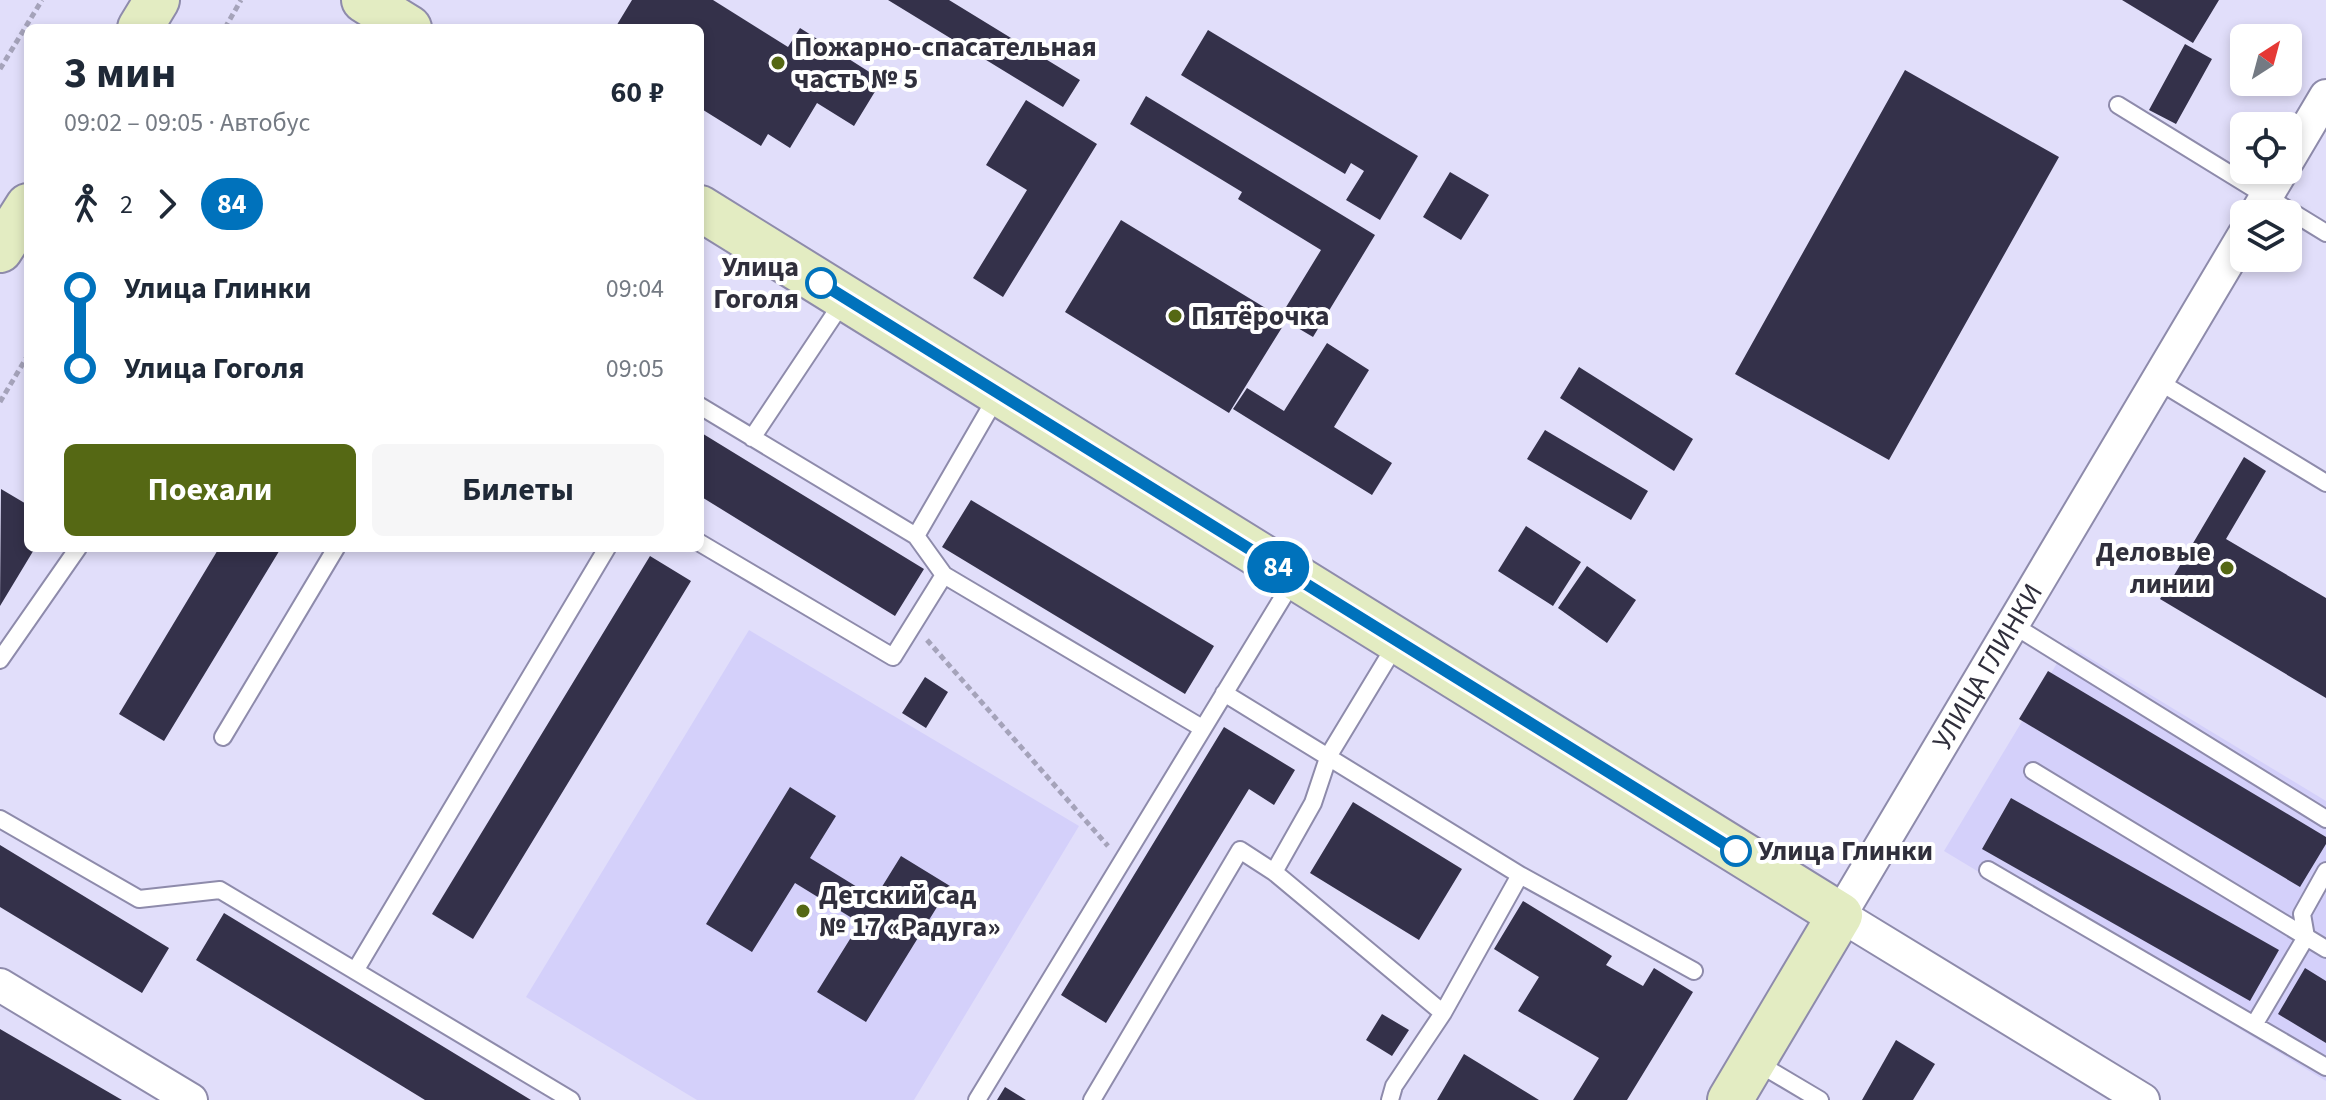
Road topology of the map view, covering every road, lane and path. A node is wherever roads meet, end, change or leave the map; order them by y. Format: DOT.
graph roads {
  1 [pos="42,0"];
  2 [pos="157,0"];
  3 [pos="241,0"];
  4 [pos="27,24"];
  5 [pos="142,24"];
  6 [pos="227,24"];
  7 [pos="24,30"];
  8 [pos="0,69"];
  9 [pos="2326,96"];
  10 [pos="2118,105"];
  11 [pos="2302,136"];
  12 [pos="2269,193"];
  13 [pos="704,210"];
  14 [pos="24,212"];
  15 [pos="2326,233"];
  16 [pos="0,250"];
  17 [pos="2230,259"];
  18 [pos="845,298"];
  19 [pos="24,362"];
  20 [pos="2158,381"];
  21 [pos="999,394"];
  22 [pos="0,402"];
  23 [pos="704,408"];
  24 [pos="752,438"];
  25 [pos="2326,483"];
  26 [pos="916,536"];
  27 [pos="704,545"];
  28 [pos="75,552"];
  29 [pos="334,552"];
  30 [pos="605,552"];
  31 [pos="944,575"];
  32 [pos="1294,577"];
  33 [pos="914,624"];
  34 [pos="2013,625"];
  35 [pos="1398,641"];
  36 [pos="0,660"];
  37 [pos="1224,693"];
  38 [pos="1202,728"];
  39 [pos="223,737"];
  40 [pos="1329,755"];
  41 [pos="2033,771"];
  42 [pos="0,819"];
  43 [pos="2326,819"];
  44 [pos="1122,862"];
  45 [pos="1988,870"];
  46 [pos="2326,871"];
  47 [pos="1274,872"];
  48 [pos="1520,875"];
  49 [pos="1840,915"];
  50 [pos="2306,937"];
  51 [pos="2326,949"];
  52 [pos="355,971"];
  53 [pos="1694,971"];
  54 [pos="0,985"];
  55 [pos="1443,1013"];
  56 [pos="2254,1025"];
  57 [pos="1754,1060"];
  58 [pos="2326,1067"];
  59 [pos="191,1100"];
  60 [pos="571,1100"];
  61 [pos="977,1100"];
  62 [pos="1092,1100"];
  63 [pos="1390,1100"];
  64 [pos="1730,1100"];
  65 [pos="1820,1100"];
  66 [pos="2143,1100"];
  1 -- 4 [label="path"];
  2 -- 5 [label="street"];
  3 -- 6 [label="path"];
  7 -- 8 [label="path"];
  9 -- 11 [label="street"];
  10 -- 12 [label="lane"];
  12 -- 15 [label="lane"];
  13 -- 18 [label="street"];
  14 -- 16 [label="street"];
  17 -- 20 [label="street, УЛИЦА ГЛИНКИ"];
  18 -- 21 [label="street"];
  18 -- 24 [label="lane"];
  19 -- 22 [label="path"];
  20 -- 25 [label="lane"];
  20 -- 34 [label="street, УЛИЦА ГЛИНКИ"];
  21 -- 26 [label="lane"];
  21 -- 32 [label="street"];
  23 -- 24 [label="lane"];
  24 -- 26 [label="lane"];
  26 -- 31 [label="lane"];
  27 -- 33 [label="lane"];
  28 -- 36 [label="lane"];
  29 -- 39 [label="lane"];
  30 -- 52 [label="lane"];
  31 -- 33 [label="lane"];
  31 -- 38 [label="lane"];
  32 -- 35 [label="street"];
  32 -- 37 [label="lane"];
  33 -- 44 [label="path"];
  34 -- 43 [label="lane"];
  34 -- 49 [label="street, УЛИЦА ГЛИНКИ"];
  35 -- 40 [label="lane"];
  35 -- 49 [label="street"];
  37 -- 38 [label="lane"];
  37 -- 40 [label="lane"];
  38 -- 44 [label="lane"];
  40 -- 47 [label="lane"];
  40 -- 48 [label="lane"];
  41 -- 50 [label="lane"];
  42 -- 52 [label="lane"];
  44 -- 61 [label="lane"];
  45 -- 56 [label="lane"];
  46 -- 50 [label="lane"];
  47 -- 55 [label="lane"];
  47 -- 62 [label="lane"];
  48 -- 53 [label="lane"];
  48 -- 55 [label="lane"];
  49 -- 57 [label="street, УЛИЦА ГЛИНКИ"];
  49 -- 66 [label="street"];
  50 -- 51 [label="lane"];
  50 -- 56 [label="lane"];
  52 -- 60 [label="lane"];
  54 -- 59 [label="street"];
  55 -- 63 [label="lane"];
  56 -- 58 [label="lane"];
  57 -- 64 [label="street, УЛИЦА ГЛИНКИ"];
  57 -- 65 [label="lane"];
}
